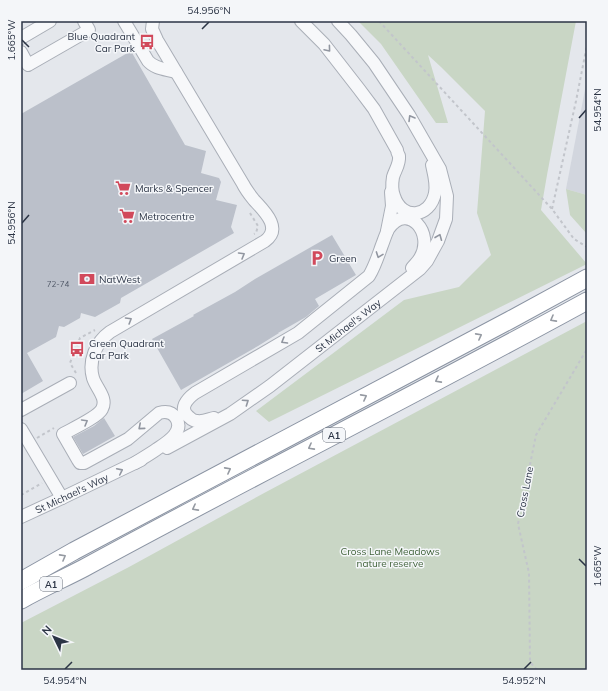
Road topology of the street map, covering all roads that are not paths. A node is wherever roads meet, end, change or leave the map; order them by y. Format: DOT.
graph roads {
  1 [pos="50,21"];
  2 [pos="84,21"];
  3 [pos="124,21"];
  4 [pos="301,21"];
  5 [pos="338,21"];
  6 [pos="150,24"];
  7 [pos="21,38"];
  8 [pos="21,52"];
  9 [pos="176,72"];
  10 [pos="431,153"];
  11 [pos="393,178"];
  12 [pos="386,234"];
  13 [pos="587,278"];
  14 [pos="385,296"];
  15 [pos="587,301"];
  16 [pos="73,379"];
  17 [pos="195,393"];
  18 [pos="21,410"];
  19 [pos="162,412"];
  20 [pos="230,414"];
  21 [pos="21,429"];
  22 [pos="136,463"];
  23 [pos="62,498"];
  24 [pos="21,517"];
  25 [pos="82,569"];
  26 [pos="24,579"];
  27 [pos="21,600"];
  28 [pos="21,611"];
  1 -- 7 [label="street"];
  2 -- 8 [label="street"];
  3 -- 9 [label="street"];
  4 -- 11 [label="street, one-way"];
  10 -- 5 [label="street, St Michael's Way, one-way"];
  6 -- 9 [label="street"];
  19 -- 9 [label="street, one-way"];
  10 -- 11 [label="street"];
  14 -- 10 [label="street, St Michael's Way, one-way"];
  11 -- 12 [label="street"];
  12 -- 14 [label="street"];
  12 -- 17 [label="street, one-way"];
  26 -- 13 [label="highway, A1, one-way"];
  20 -- 14 [label="street, St Michael's Way, one-way"];
  15 -- 25 [label="highway, A1, one-way"];
  16 -- 18 [label="street"];
  17 -- 19 [label="street"];
  17 -- 20 [label="street"];
  19 -- 22 [label="street"];
  20 -- 22 [label="street, St Michael's Way"];
  21 -- 23 [label="street"];
  23 -- 22 [label="street, St Michael's Way, one-way"];
  23 -- 24 [label="street, St Michael's Way"];
  25 -- 27 [label="highway, A1"];
  25 -- 28 [label="highway"];
}
